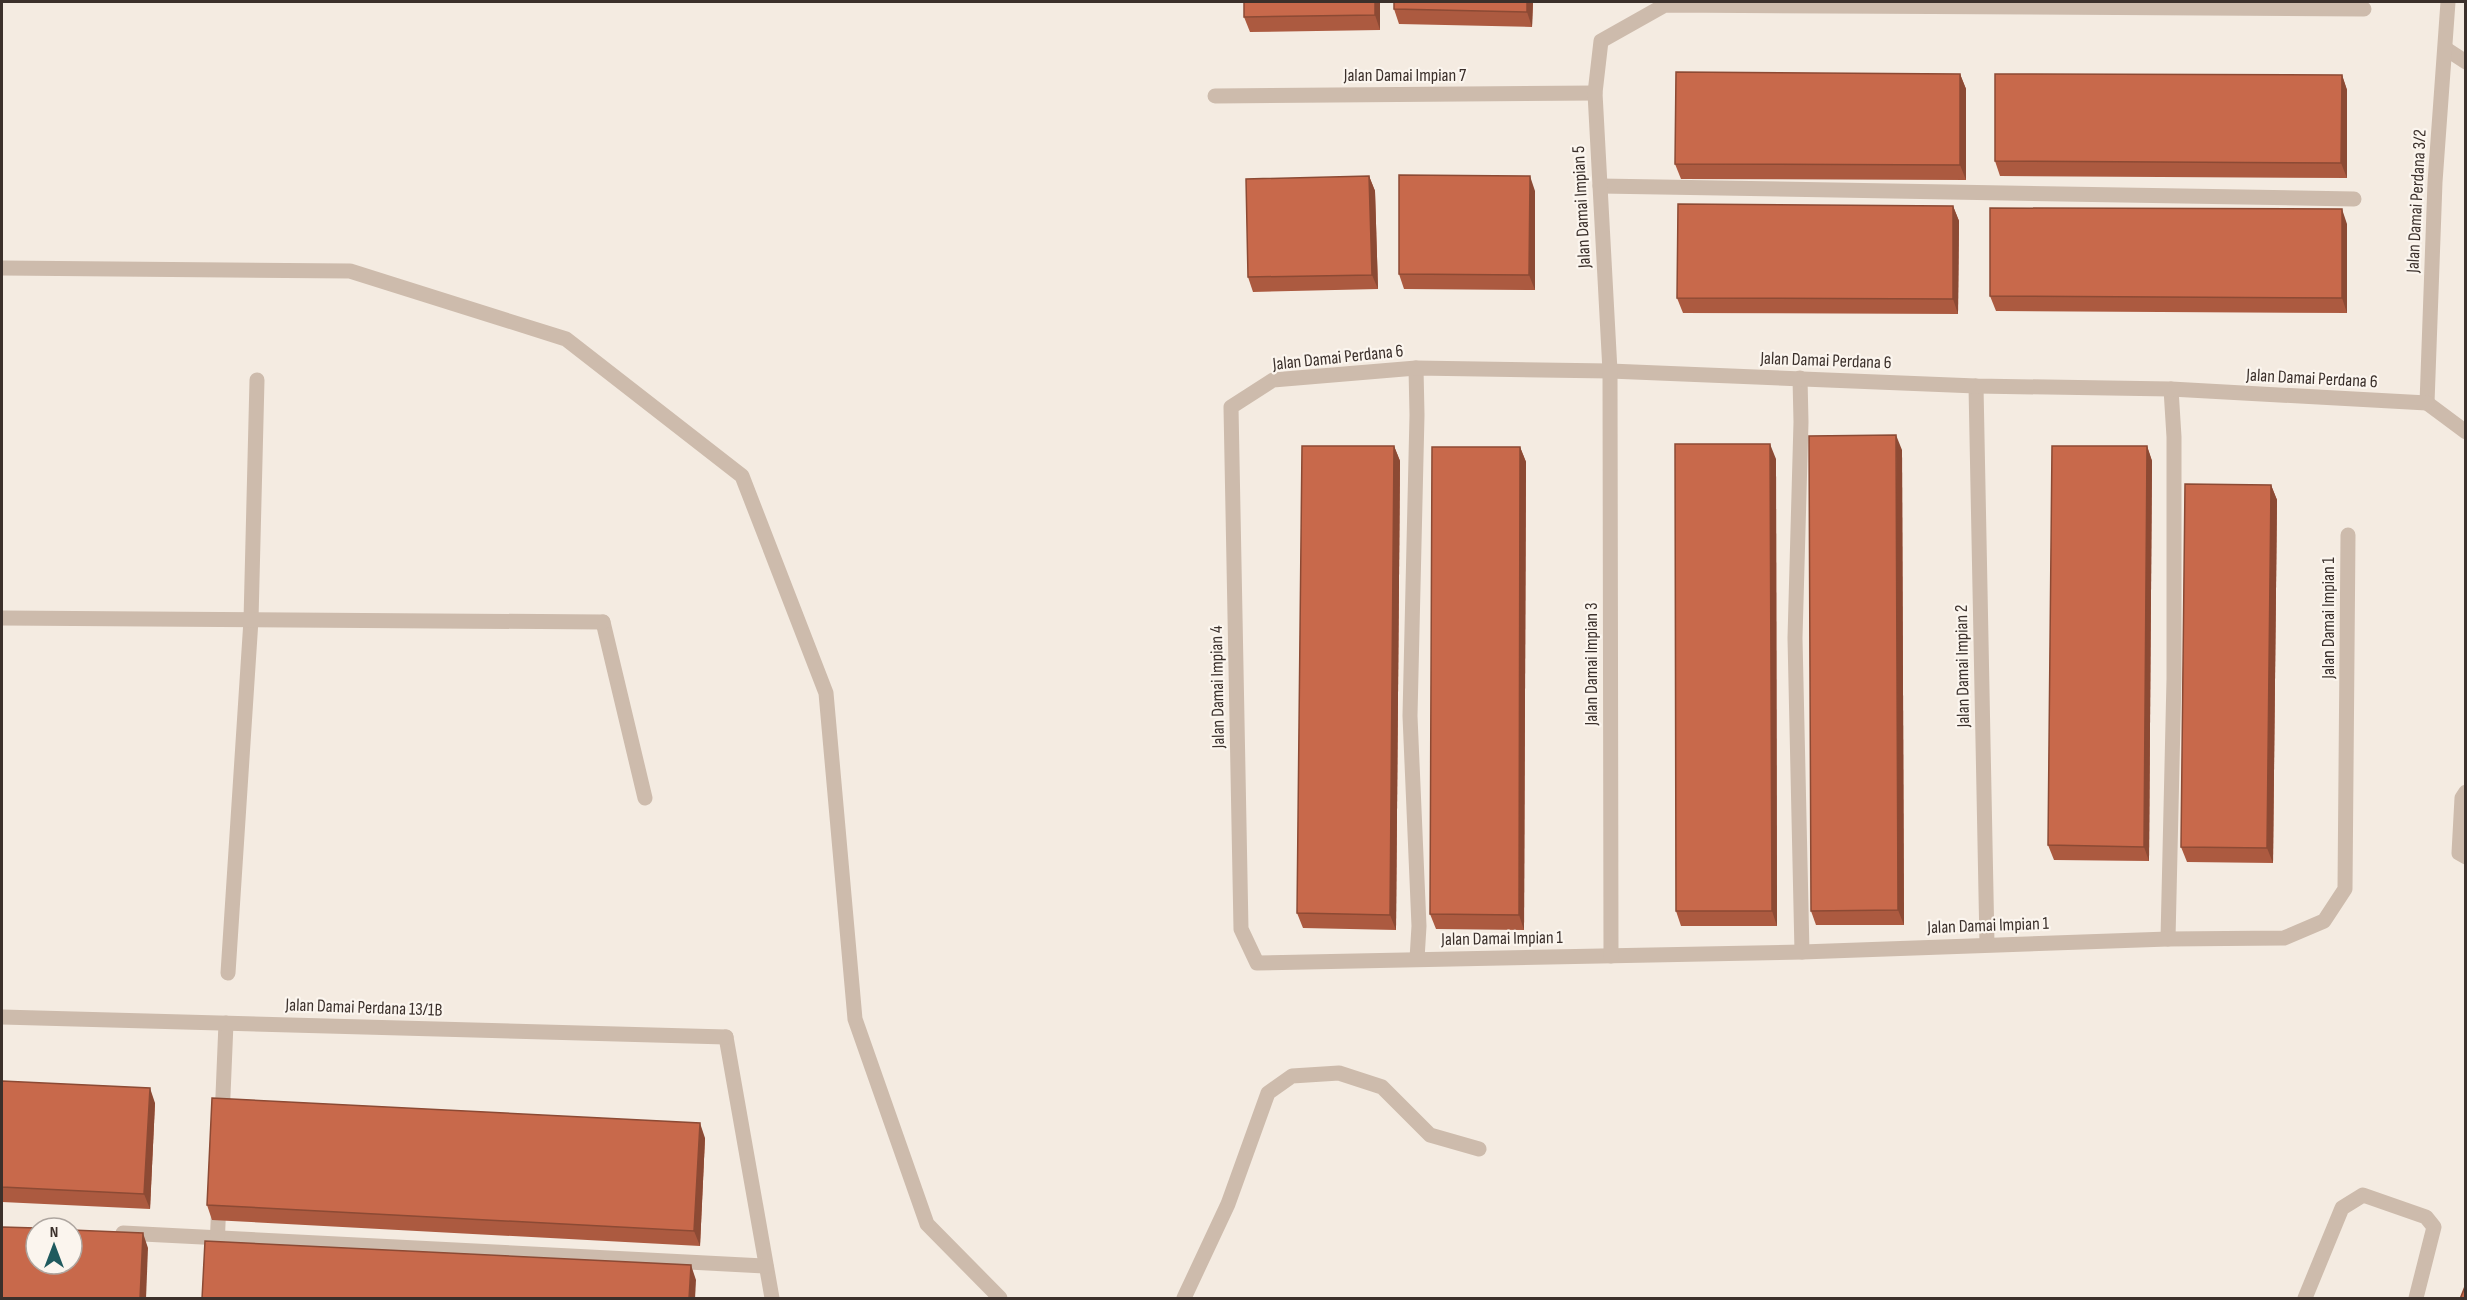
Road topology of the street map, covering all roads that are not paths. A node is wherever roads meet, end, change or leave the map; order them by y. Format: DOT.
graph roads {
  1 [pos="2448,2"];
  2 [pos="1665,3"];
  3 [pos="2365,5"];
  4 [pos="2446,49"];
  5 [pos="2466,62"];
  6 [pos="1595,93"];
  7 [pos="1215,96"];
  8 [pos="1600,186"];
  9 [pos="2354,199"];
  10 [pos="2,268"];
  11 [pos="1416,368"];
  12 [pos="1610,371"];
  13 [pos="1800,378"];
  14 [pos="257,380"];
  15 [pos="1976,386"];
  16 [pos="2171,389"];
  17 [pos="2427,404"];
  18 [pos="1231,407"];
  19 [pos="2466,432"];
  20 [pos="2348,535"];
  21 [pos="2,618"];
  22 [pos="251,620"];
  23 [pos="2466,792"];
  24 [pos="645,798"];
  25 [pos="2466,857"];
  26 [pos="2168,939"];
  27 [pos="1987,944"];
  28 [pos="1802,952"];
  29 [pos="1611,956"];
  30 [pos="1417,959"];
  31 [pos="1257,963"];
  32 [pos="228,973"];
  33 [pos="2,1017"];
  34 [pos="226,1023"];
  35 [pos="222,1130"];
  36 [pos="1479,1149"];
  37 [pos="219,1190"];
  38 [pos="106,1232"];
  39 [pos="218,1238"];
  40 [pos="766,1266"];
  41 [pos="216,1268"];
  42 [pos="772,1299"];
  43 [pos="1000,1299"];
  44 [pos="1184,1299"];
  45 [pos="2305,1299"];
  46 [pos="2416,1299"];
  1 -- 4 [label="street, Jalan Damai Perdana 3/2"];
  2 -- 3 [label="street"];
  2 -- 6 [label="street, Jalan Damai Impian 5"];
  4 -- 5 [label="street"];
  4 -- 17 [label="street, Jalan Damai Perdana 3/2"];
  6 -- 7 [label="street, Jalan Damai Impian 7"];
  6 -- 8 [label="street, Jalan Damai Impian 5"];
  8 -- 9 [label="street"];
  8 -- 12 [label="street, Jalan Damai Impian 5"];
  10 -- 43 [label="street"];
  11 -- 12 [label="street, Jalan Damai Perdana 6"];
  11 -- 18 [label="street, Jalan Damai Perdana 6"];
  11 -- 30 [label="street"];
  12 -- 13 [label="street, Jalan Damai Perdana 6"];
  12 -- 29 [label="street, Jalan Damai Impian 3"];
  13 -- 15 [label="street, Jalan Damai Perdana 6"];
  13 -- 28 [label="street"];
  14 -- 22 [label="street"];
  15 -- 16 [label="street, Jalan Damai Perdana 6"];
  15 -- 27 [label="street, Jalan Damai Impian 2"];
  16 -- 17 [label="street, Jalan Damai Perdana 6"];
  16 -- 26 [label="street"];
  17 -- 19 [label="street"];
  18 -- 31 [label="street, Jalan Damai Impian 4"];
  20 -- 26 [label="street, Jalan Damai Impian 1"];
  21 -- 22 [label="street"];
  22 -- 24 [label="street"];
  22 -- 32 [label="street"];
  23 -- 25 [label="street"];
  26 -- 27 [label="street, Jalan Damai Impian 1"];
  27 -- 28 [label="street, Jalan Damai Impian 1"];
  28 -- 29 [label="street, Jalan Damai Impian 1"];
  29 -- 30 [label="street, Jalan Damai Impian 1"];
  30 -- 31 [label="street, Jalan Damai Impian 1"];
  33 -- 34 [label="street, Jalan Damai Perdana 13/1B"];
  34 -- 35 [label="street"];
  34 -- 40 [label="street, Jalan Damai Perdana 13/1B"];
  36 -- 44 [label="street"];
  37 -- 39 [label="street"];
  38 -- 39 [label="street"];
  39 -- 40 [label="street"];
  39 -- 41 [label="street"];
  40 -- 42 [label="street"];
  45 -- 46 [label="street"];
}
